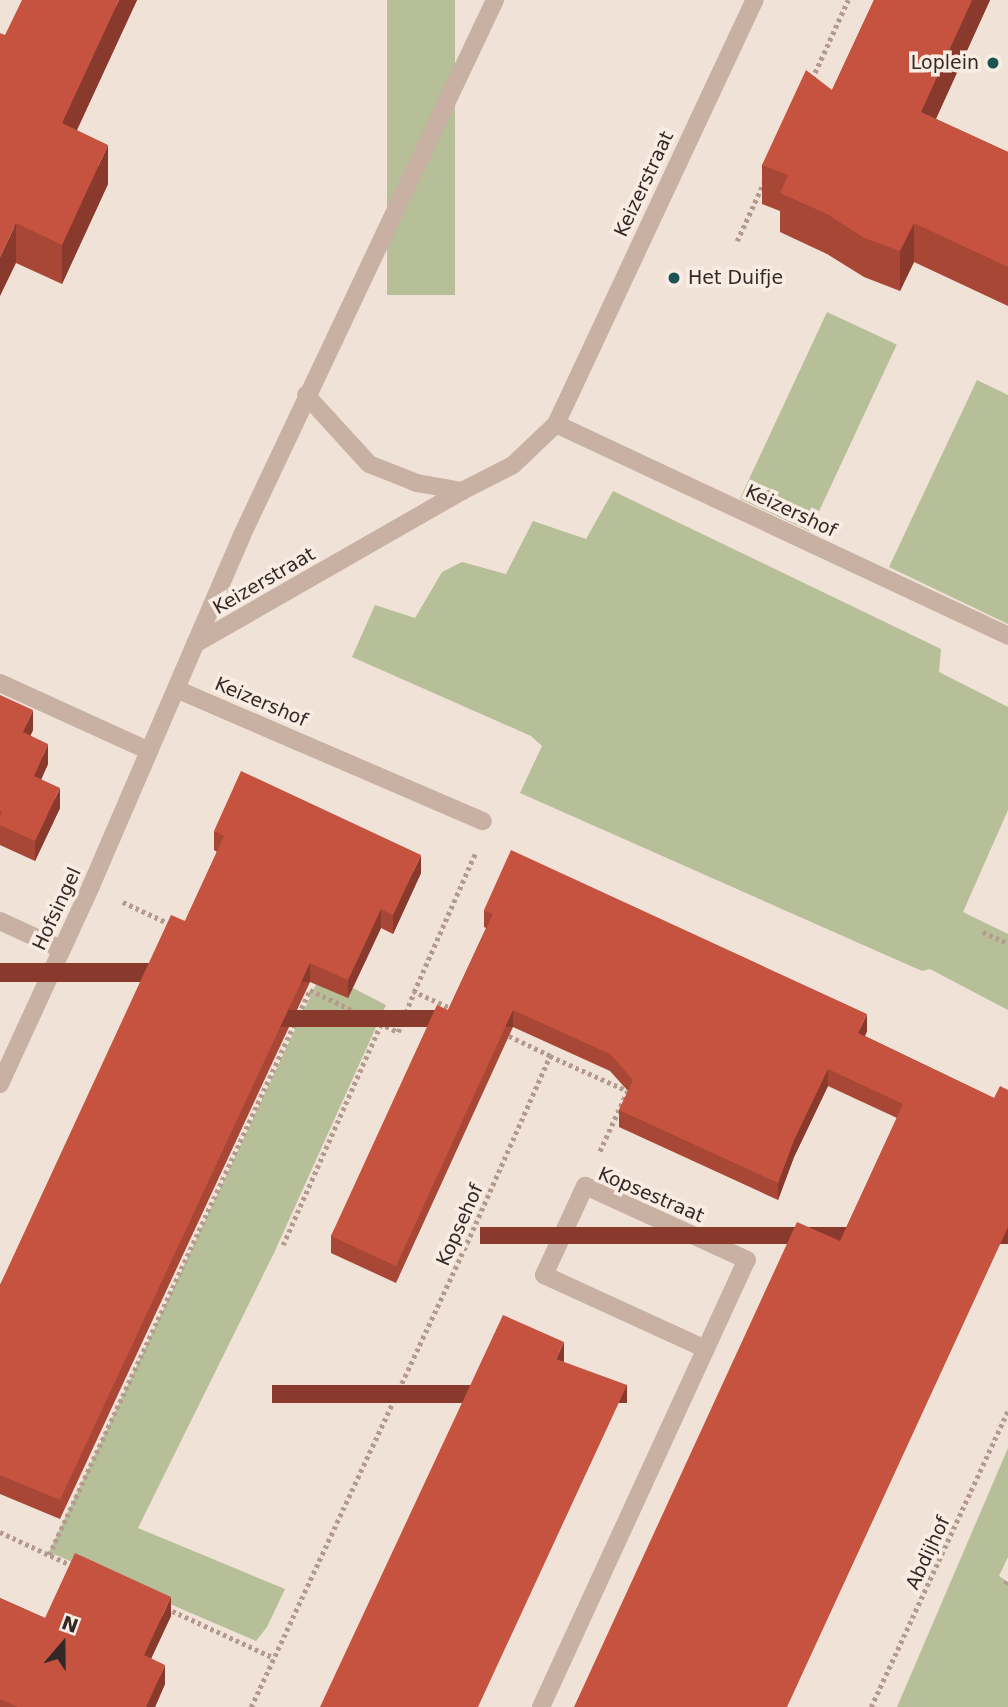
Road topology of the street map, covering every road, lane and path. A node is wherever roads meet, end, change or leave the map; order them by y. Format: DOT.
graph roads {
  1 [pos="495,0"];
  2 [pos="755,0"];
  3 [pos="848,0"];
  4 [pos="807,89"];
  5 [pos="766,178"];
  6 [pos="737,241"];
  7 [pos="306,395"];
  8 [pos="556,424"];
  9 [pos="463,491"];
  10 [pos="1008,636"];
  11 [pos="195,644"];
  12 [pos="0,683"];
  13 [pos="176,689"];
  14 [pos="149,751"];
  15 [pos="483,821"];
  16 [pos="478,848"];
  17 [pos="91,886"];
  18 [pos="0,920"];
  19 [pos="176,927"];
  20 [pos="983,932"];
  21 [pos="1008,943"];
  22 [pos="61,949"];
  23 [pos="298,984"];
  24 [pos="310,990"];
  25 [pos="414,992"];
  26 [pos="464,1015"];
  27 [pos="381,1024"];
  28 [pos="501,1033"];
  29 [pos="551,1056"];
  30 [pos="0,1084"];
  31 [pos="585,1186"];
  32 [pos="284,1245"];
  33 [pos="706,1349"];
  34 [pos="1008,1410"];
  35 [pos="0,1531"];
  36 [pos="49,1555"];
  37 [pos="87,1572"];
  38 [pos="1008,1578"];
  39 [pos="1005,1584"];
  40 [pos="162,1606"];
  41 [pos="274,1658"];
  42 [pos="251,1707"];
  43 [pos="541,1707"];
  44 [pos="871,1707"];
  1 -- 7 [label="street, Keizerstraat"];
  2 -- 8 [label="street, Keizerstraat"];
  3 -- 4 [label="path"];
  5 -- 6 [label="path"];
  7 -- 9 [label="street"];
  7 -- 11 [label="street, Keizerstraat"];
  8 -- 9 [label="street, Keizerstraat"];
  8 -- 10 [label="street, Keizershof"];
  9 -- 11 [label="street, Keizerstraat"];
  11 -- 13 [label="street, Hofsingel"];
  12 -- 14 [label="street"];
  13 -- 14 [label="street, Hofsingel"];
  13 -- 15 [label="street, Keizershof"];
  14 -- 17 [label="street, Hofsingel"];
  16 -- 25 [label="path"];
  17 -- 19 [label="path"];
  17 -- 22 [label="street, Hofsingel"];
  18 -- 22 [label="street"];
  20 -- 21 [label="path"];
  22 -- 30 [label="street, Hofsingel"];
  23 -- 24 [label="path"];
  24 -- 27 [label="path"];
  24 -- 36 [label="path"];
  25 -- 26 [label="path"];
  25 -- 27 [label="path"];
  27 -- 32 [label="path"];
  28 -- 29 [label="path"];
  29 -- 31 [label="path"];
  29 -- 41 [label="path, Kopsehof"];
  31 -- 33 [label="street, Kopsestraat"];
  31 -- 33 [label="street, Kopsestraat"];
  33 -- 43 [label="street, Kopsestraat"];
  34 -- 44 [label="path, Abdijhof"];
  35 -- 36 [label="path"];
  36 -- 37 [label="path"];
  38 -- 39 [label="path"];
  40 -- 41 [label="path"];
  41 -- 42 [label="path, Kopsehof"];
}
